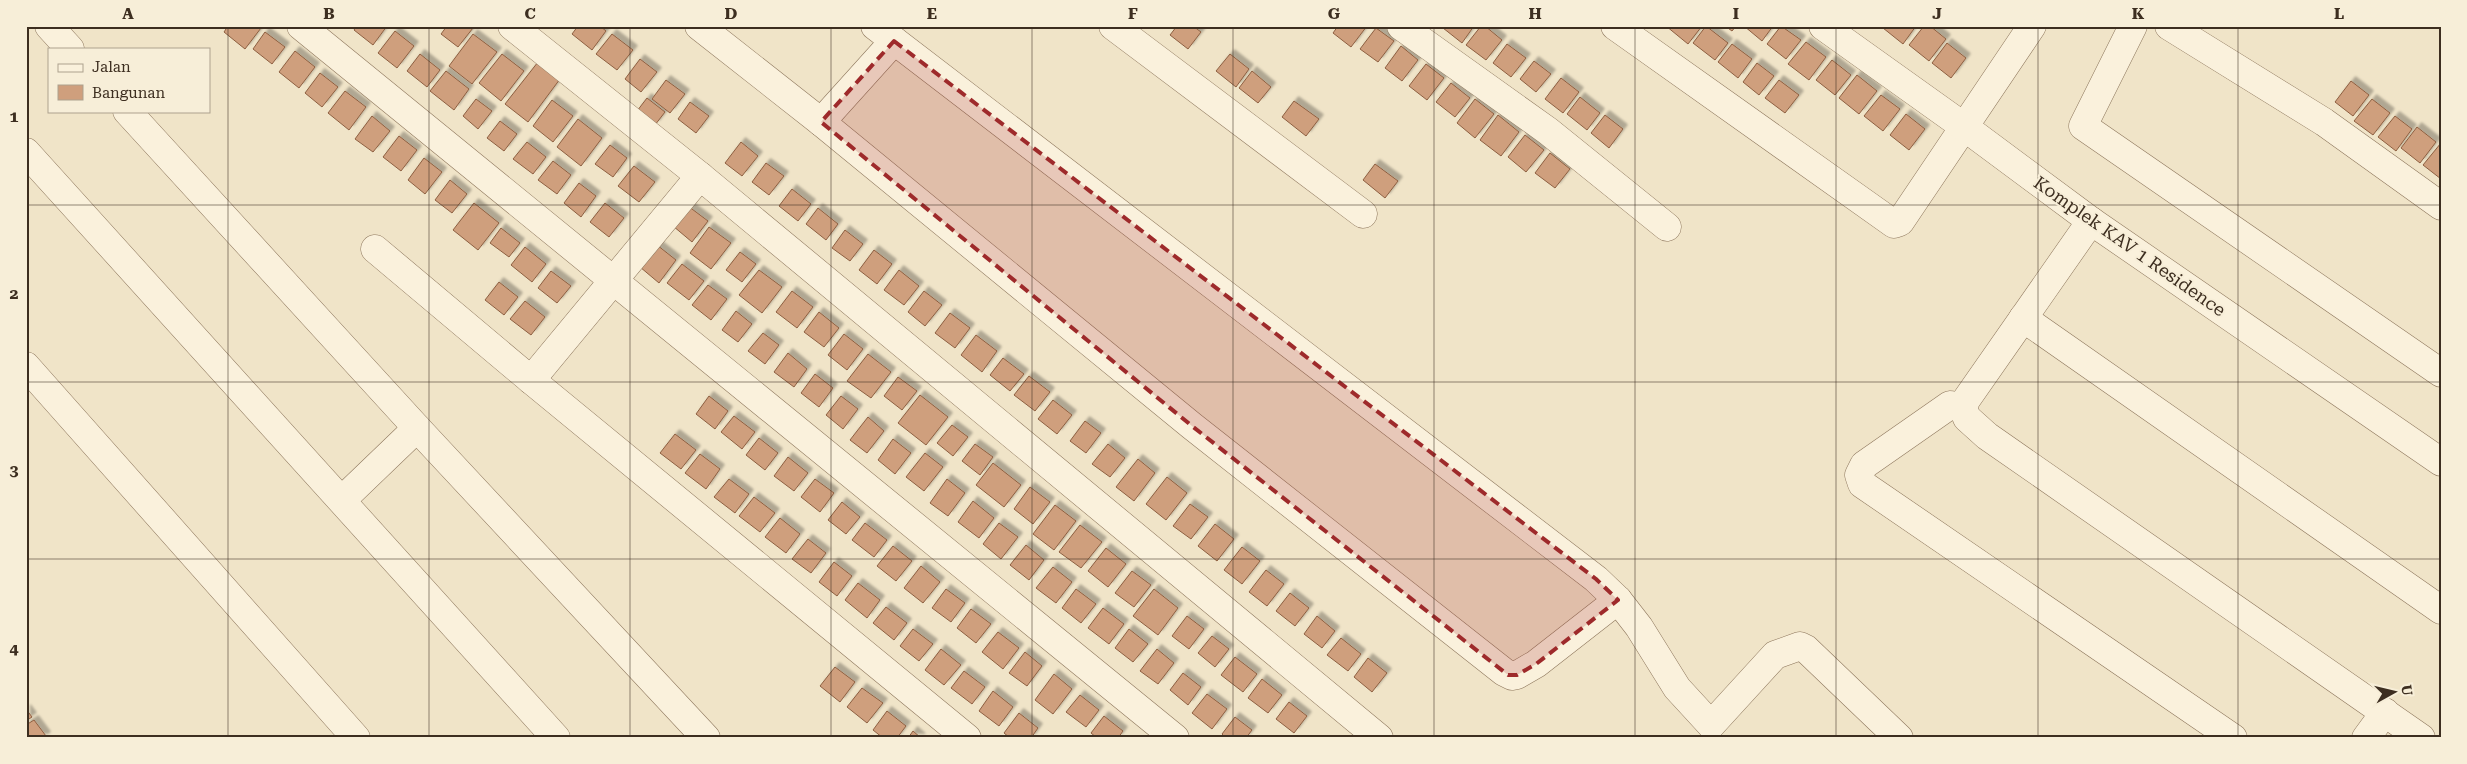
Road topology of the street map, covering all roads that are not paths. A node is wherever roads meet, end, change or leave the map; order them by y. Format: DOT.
graph roads {
  1 [pos="49,26"];
  2 [pos="301,26"];
  3 [pos="512,26"];
  4 [pos="699,26"];
  5 [pos="1113,26"];
  6 [pos="1401,26"];
  7 [pos="1615,26"];
  8 [pos="1823,26"];
  9 [pos="2032,26"];
  10 [pos="2133,26"];
  11 [pos="2169,26"];
  12 [pos="885,34"];
  13 [pos="69,48"];
  14 [pos="128,112"];
  15 [pos="821,122"];
  16 [pos="1963,126"];
  17 [pos="26,152"];
  18 [pos="700,176"];
  19 [pos="2441,206"];
  20 [pos="1363,214"];
  21 [pos="2091,221"];
  22 [pos="1667,227"];
  23 [pos="375,249"];
  24 [pos="614,281"];
  25 [pos="2024,318"];
  26 [pos="26,366"];
  27 [pos="2441,373"];
  28 [pos="531,380"];
  29 [pos="1963,408"];
  30 [pos="417,428"];
  31 [pos="2441,462"];
  32 [pos="342,500"];
  33 [pos="1618,600"];
  34 [pos="2441,610"];
  35 [pos="2385,712"];
  36 [pos="1711,733"];
  37 [pos="356,738"];
  38 [pos="556,738"];
  39 [pos="706,738"];
  40 [pos="968,738"];
  41 [pos="1176,738"];
  42 [pos="1379,738"];
  43 [pos="1900,738"];
  44 [pos="2233,738"];
  45 [pos="2366,738"];
  46 [pos="2421,738"];
  1 -- 13 [label="street"];
  2 -- 24 [label="street"];
  3 -- 18 [label="street"];
  4 -- 15 [label="street"];
  5 -- 20 [label="street"];
  6 -- 22 [label="street"];
  7 -- 16 [label="street"];
  8 -- 16 [label="street, Komplek KAV 1 Residence"];
  9 -- 16 [label="street"];
  10 -- 27 [label="street"];
  11 -- 19 [label="street"];
  12 -- 15 [label="street"];
  12 -- 33 [label="street"];
  14 -- 30 [label="street"];
  15 -- 33 [label="street"];
  16 -- 21 [label="street, Komplek KAV 1 Residence"];
  17 -- 32 [label="street"];
  18 -- 24 [label="street"];
  18 -- 42 [label="street"];
  21 -- 25 [label="street"];
  21 -- 31 [label="street, Komplek KAV 1 Residence"];
  23 -- 28 [label="street"];
  24 -- 28 [label="street"];
  24 -- 41 [label="street"];
  25 -- 29 [label="street"];
  25 -- 34 [label="street"];
  26 -- 37 [label="street"];
  28 -- 40 [label="street"];
  29 -- 35 [label="street"];
  29 -- 44 [label="street"];
  30 -- 32 [label="street"];
  30 -- 39 [label="street"];
  32 -- 38 [label="street"];
  33 -- 36 [label="street"];
  35 -- 45 [label="street"];
  35 -- 46 [label="street"];
  36 -- 43 [label="street"];
}
